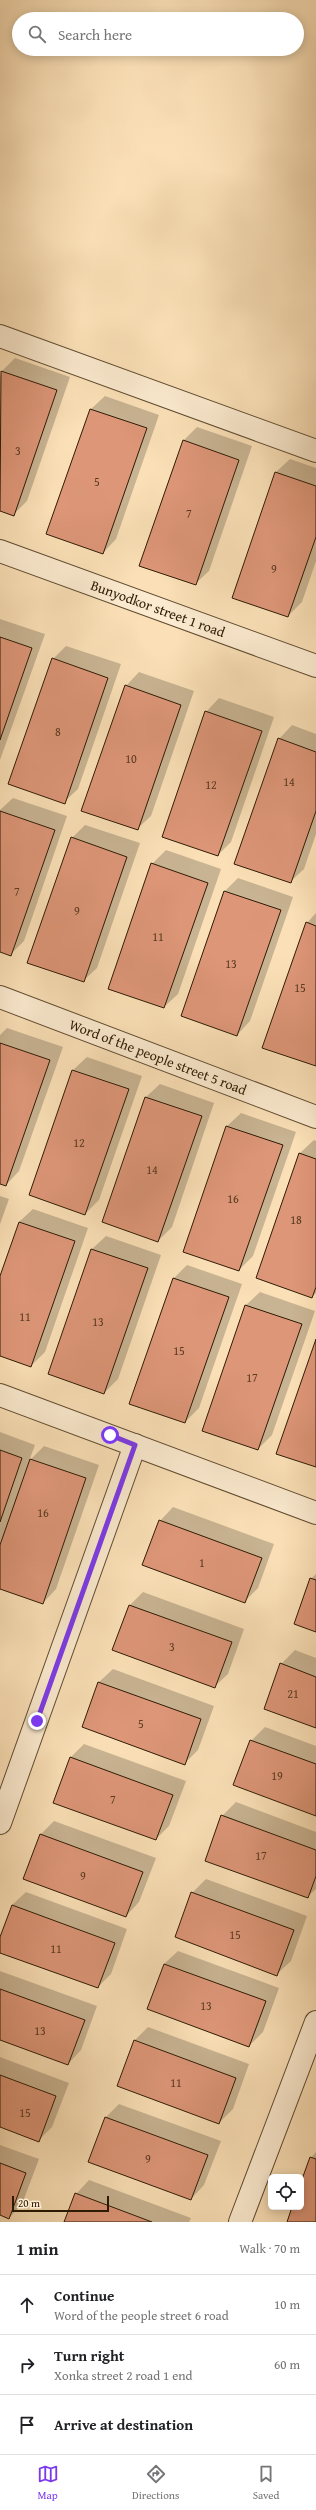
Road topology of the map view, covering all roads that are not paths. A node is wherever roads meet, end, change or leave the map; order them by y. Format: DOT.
graph roads {
  1 [pos="0,336"];
  2 [pos="316,451"];
  3 [pos="0,551"];
  4 [pos="316,666"];
  5 [pos="0,997"];
  6 [pos="316,1116"];
  7 [pos="0,1395"];
  8 [pos="135,1445"];
  9 [pos="316,1513"];
  10 [pos="0,1823"];
  11 [pos="316,2022"];
  12 [pos="240,2222"];
  1 -- 2 [label="street"];
  3 -- 4 [label="street, Bunyodkor street 1 road"];
  5 -- 6 [label="street, Word of the people street 5 road"];
  7 -- 8 [label="street"];
  8 -- 9 [label="street"];
  8 -- 10 [label="street"];
  11 -- 12 [label="street"];
}
